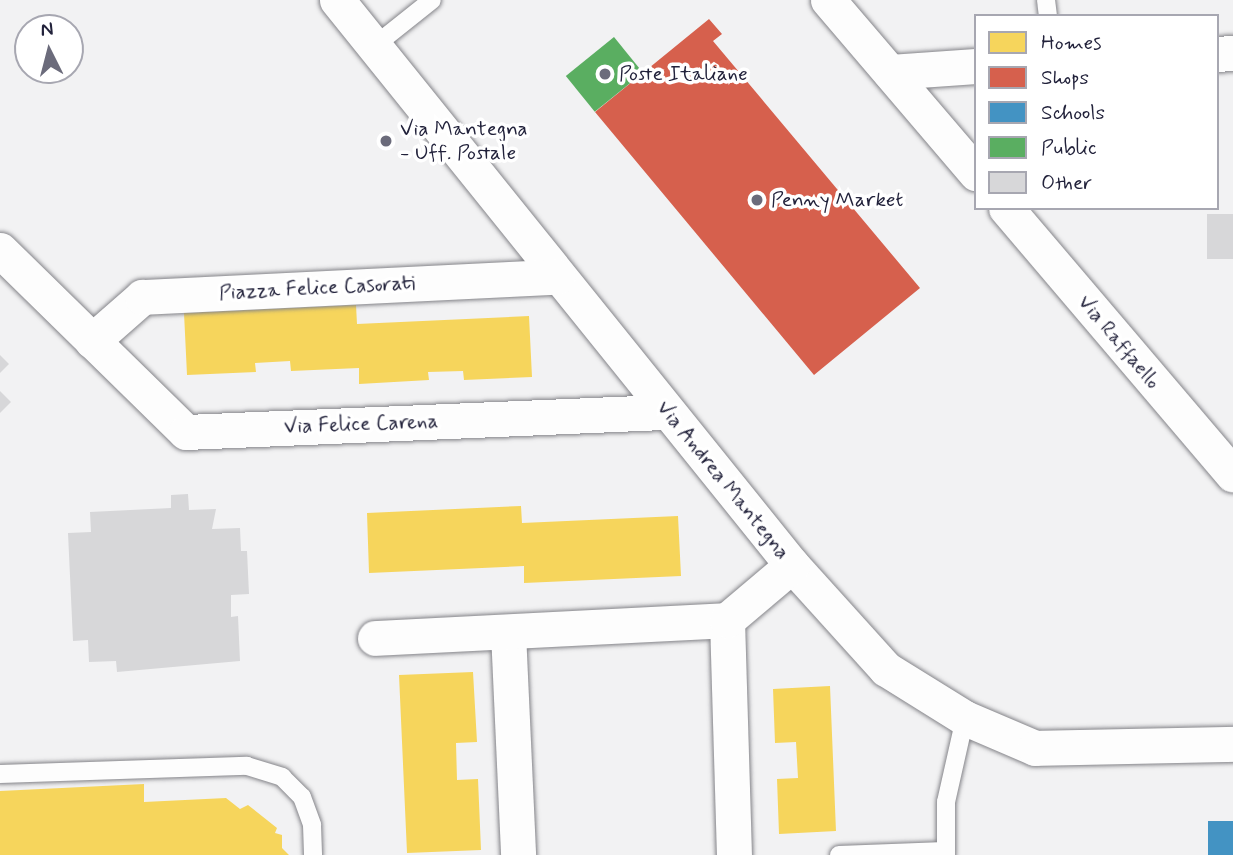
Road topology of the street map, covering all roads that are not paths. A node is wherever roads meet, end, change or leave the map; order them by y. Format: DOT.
graph roads {
  1 [pos="337,0"];
  2 [pos="432,0"];
  3 [pos="828,0"];
  4 [pos="373,47"];
  5 [pos="974,66"];
  6 [pos="890,72"];
  7 [pos="974,171"];
  8 [pos="1008,210"];
  9 [pos="0,250"];
  10 [pos="558,277"];
  11 [pos="92,341"];
  12 [pos="667,412"];
  13 [pos="1233,475"];
  14 [pos="792,565"];
  15 [pos="727,620"];
  16 [pos="509,632"];
  17 [pos="375,638"];
  18 [pos="965,718"];
  19 [pos="1233,744"];
  20 [pos="0,774"];
  21 [pos="945,853"];
  22 [pos="313,855"];
  23 [pos="518,855"];
  24 [pos="734,855"];
  25 [pos="839,855"];
  1 -- 4 [label="street, Via Andrea Mantegna"];
  2 -- 4 [label="lane"];
  3 -- 6 [label="street"];
  4 -- 10 [label="street, Via Andrea Mantegna"];
  5 -- 6 [label="street"];
  6 -- 7 [label="street"];
  8 -- 13 [label="street, Via Raffaello"];
  9 -- 11 [label="street, Via Felice Carena"];
  10 -- 11 [label="street, Piazza Felice Casorati"];
  10 -- 12 [label="street, Via Andrea Mantegna"];
  11 -- 12 [label="street, Via Felice Carena"];
  12 -- 14 [label="street, Via Andrea Mantegna"];
  14 -- 15 [label="street"];
  14 -- 18 [label="street, Via Andrea Mantegna"];
  15 -- 16 [label="street"];
  15 -- 24 [label="street"];
  16 -- 17 [label="street"];
  16 -- 23 [label="street"];
  18 -- 19 [label="street, Via Andrea Mantegna"];
  18 -- 21 [label="lane"];
  20 -- 22 [label="lane"];
  21 -- 25 [label="lane"];
}
